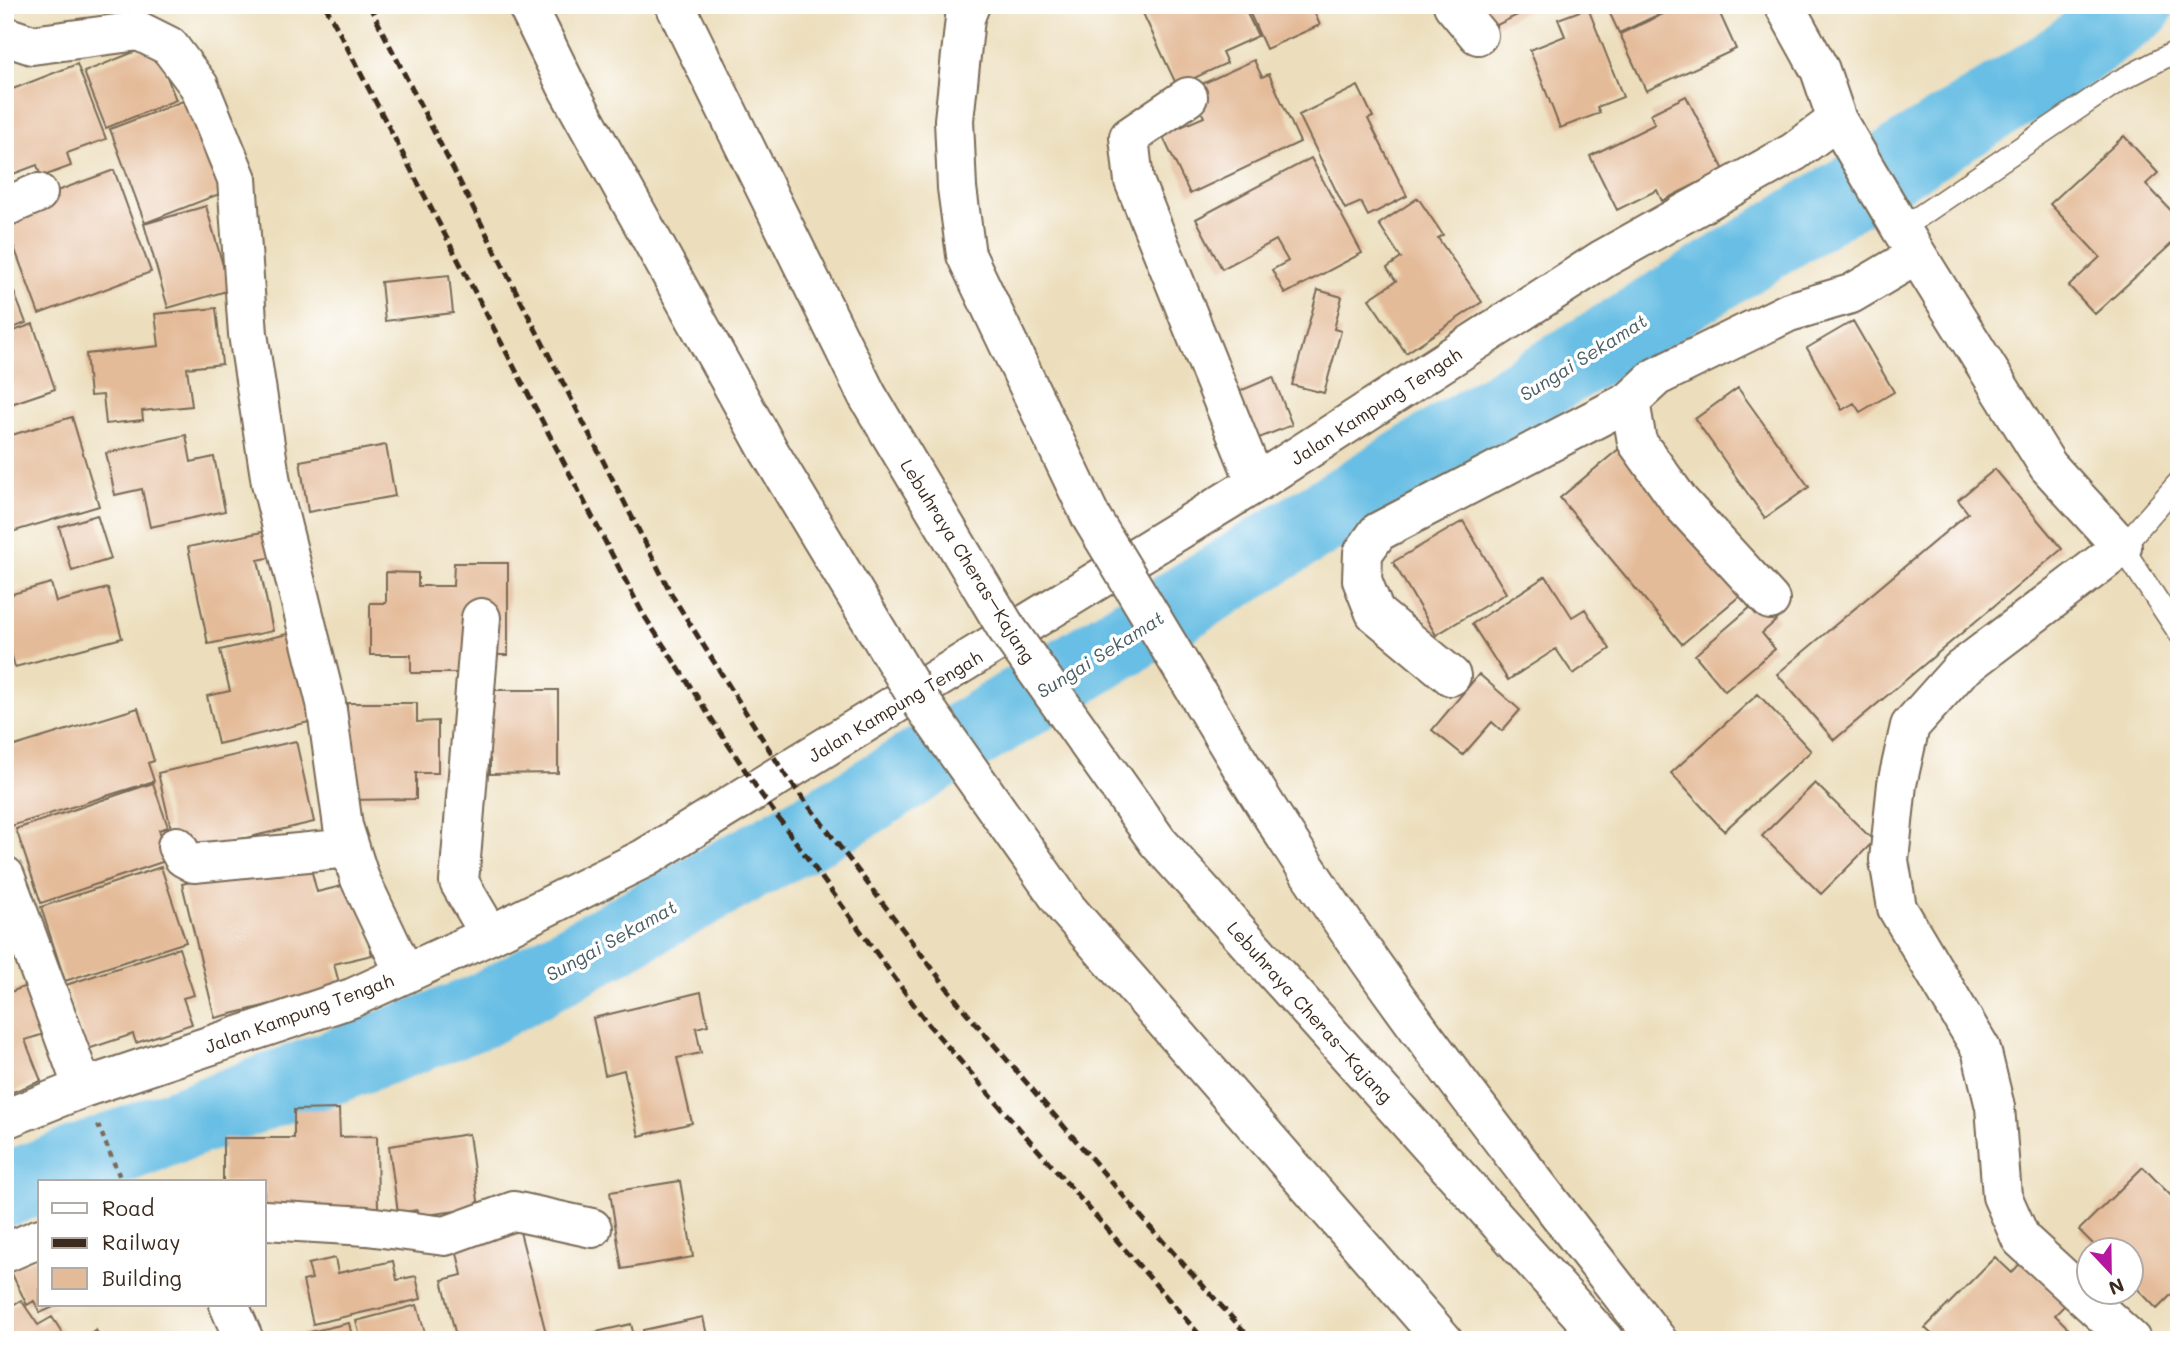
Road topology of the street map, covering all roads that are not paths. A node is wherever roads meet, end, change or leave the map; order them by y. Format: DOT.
graph roads {
  1 [pos="527,5"];
  2 [pos="674,5"];
  3 [pos="970,5"];
  4 [pos="1453,5"];
  5 [pos="1784,5"];
  6 [pos="1478,35"];
  7 [pos="5,36"];
  8 [pos="2179,50"];
  9 [pos="1188,97"];
  10 [pos="1838,120"];
  11 [pos="1909,242"];
  12 [pos="1630,401"];
  13 [pos="2179,481"];
  14 [pos="1256,483"];
  15 [pos="2122,547"];
  16 [pos="1770,600"];
  17 [pos="481,618"];
  18 [pos="2179,633"];
  19 [pos="1451,676"];
  20 [pos="177,846"];
  21 [pos="351,848"];
  22 [pos="5,876"];
  23 [pos="490,935"];
  24 [pos="405,974"];
  25 [pos="83,1088"];
  26 [pos="5,1119"];
  27 [pos="266,1220"];
  28 [pos="592,1228"];
  29 [pos="38,1239"];
  30 [pos="5,1253"];
  31 [pos="229,1306"];
  32 [pos="244,1340"];
  33 [pos="1443,1340"];
  34 [pos="1604,1340"];
  35 [pos="1657,1340"];
  36 [pos="2131,1340"];
  1 -- 33 [label="main road, bridge"];
  2 -- 34 [label="main road, Lebuhraya Cheras–Kajang, bridge"];
  3 -- 35 [label="main road, bridge"];
  4 -- 6 [label="main road"];
  5 -- 10 [label="main road"];
  7 -- 21 [label="main road"];
  8 -- 11 [label="lane"];
  9 -- 14 [label="main road"];
  10 -- 11 [label="main road"];
  10 -- 14 [label="main road, Jalan Kampung Tengah"];
  11 -- 12 [label="main road"];
  11 -- 15 [label="main road"];
  12 -- 16 [label="main road"];
  12 -- 19 [label="main road"];
  13 -- 15 [label="lane"];
  14 -- 23 [label="main road, Jalan Kampung Tengah"];
  15 -- 18 [label="lane"];
  15 -- 36 [label="main road"];
  17 -- 23 [label="main road"];
  20 -- 21 [label="main road"];
  21 -- 24 [label="main road"];
  22 -- 25 [label="main road"];
  23 -- 24 [label="main road, Jalan Kampung Tengah"];
  24 -- 25 [label="main road, Jalan Kampung Tengah"];
  25 -- 26 [label="main road, Jalan Kampung Tengah"];
  27 -- 28 [label="main road"];
  29 -- 30 [label="main road"];
  31 -- 32 [label="main road"];
}
